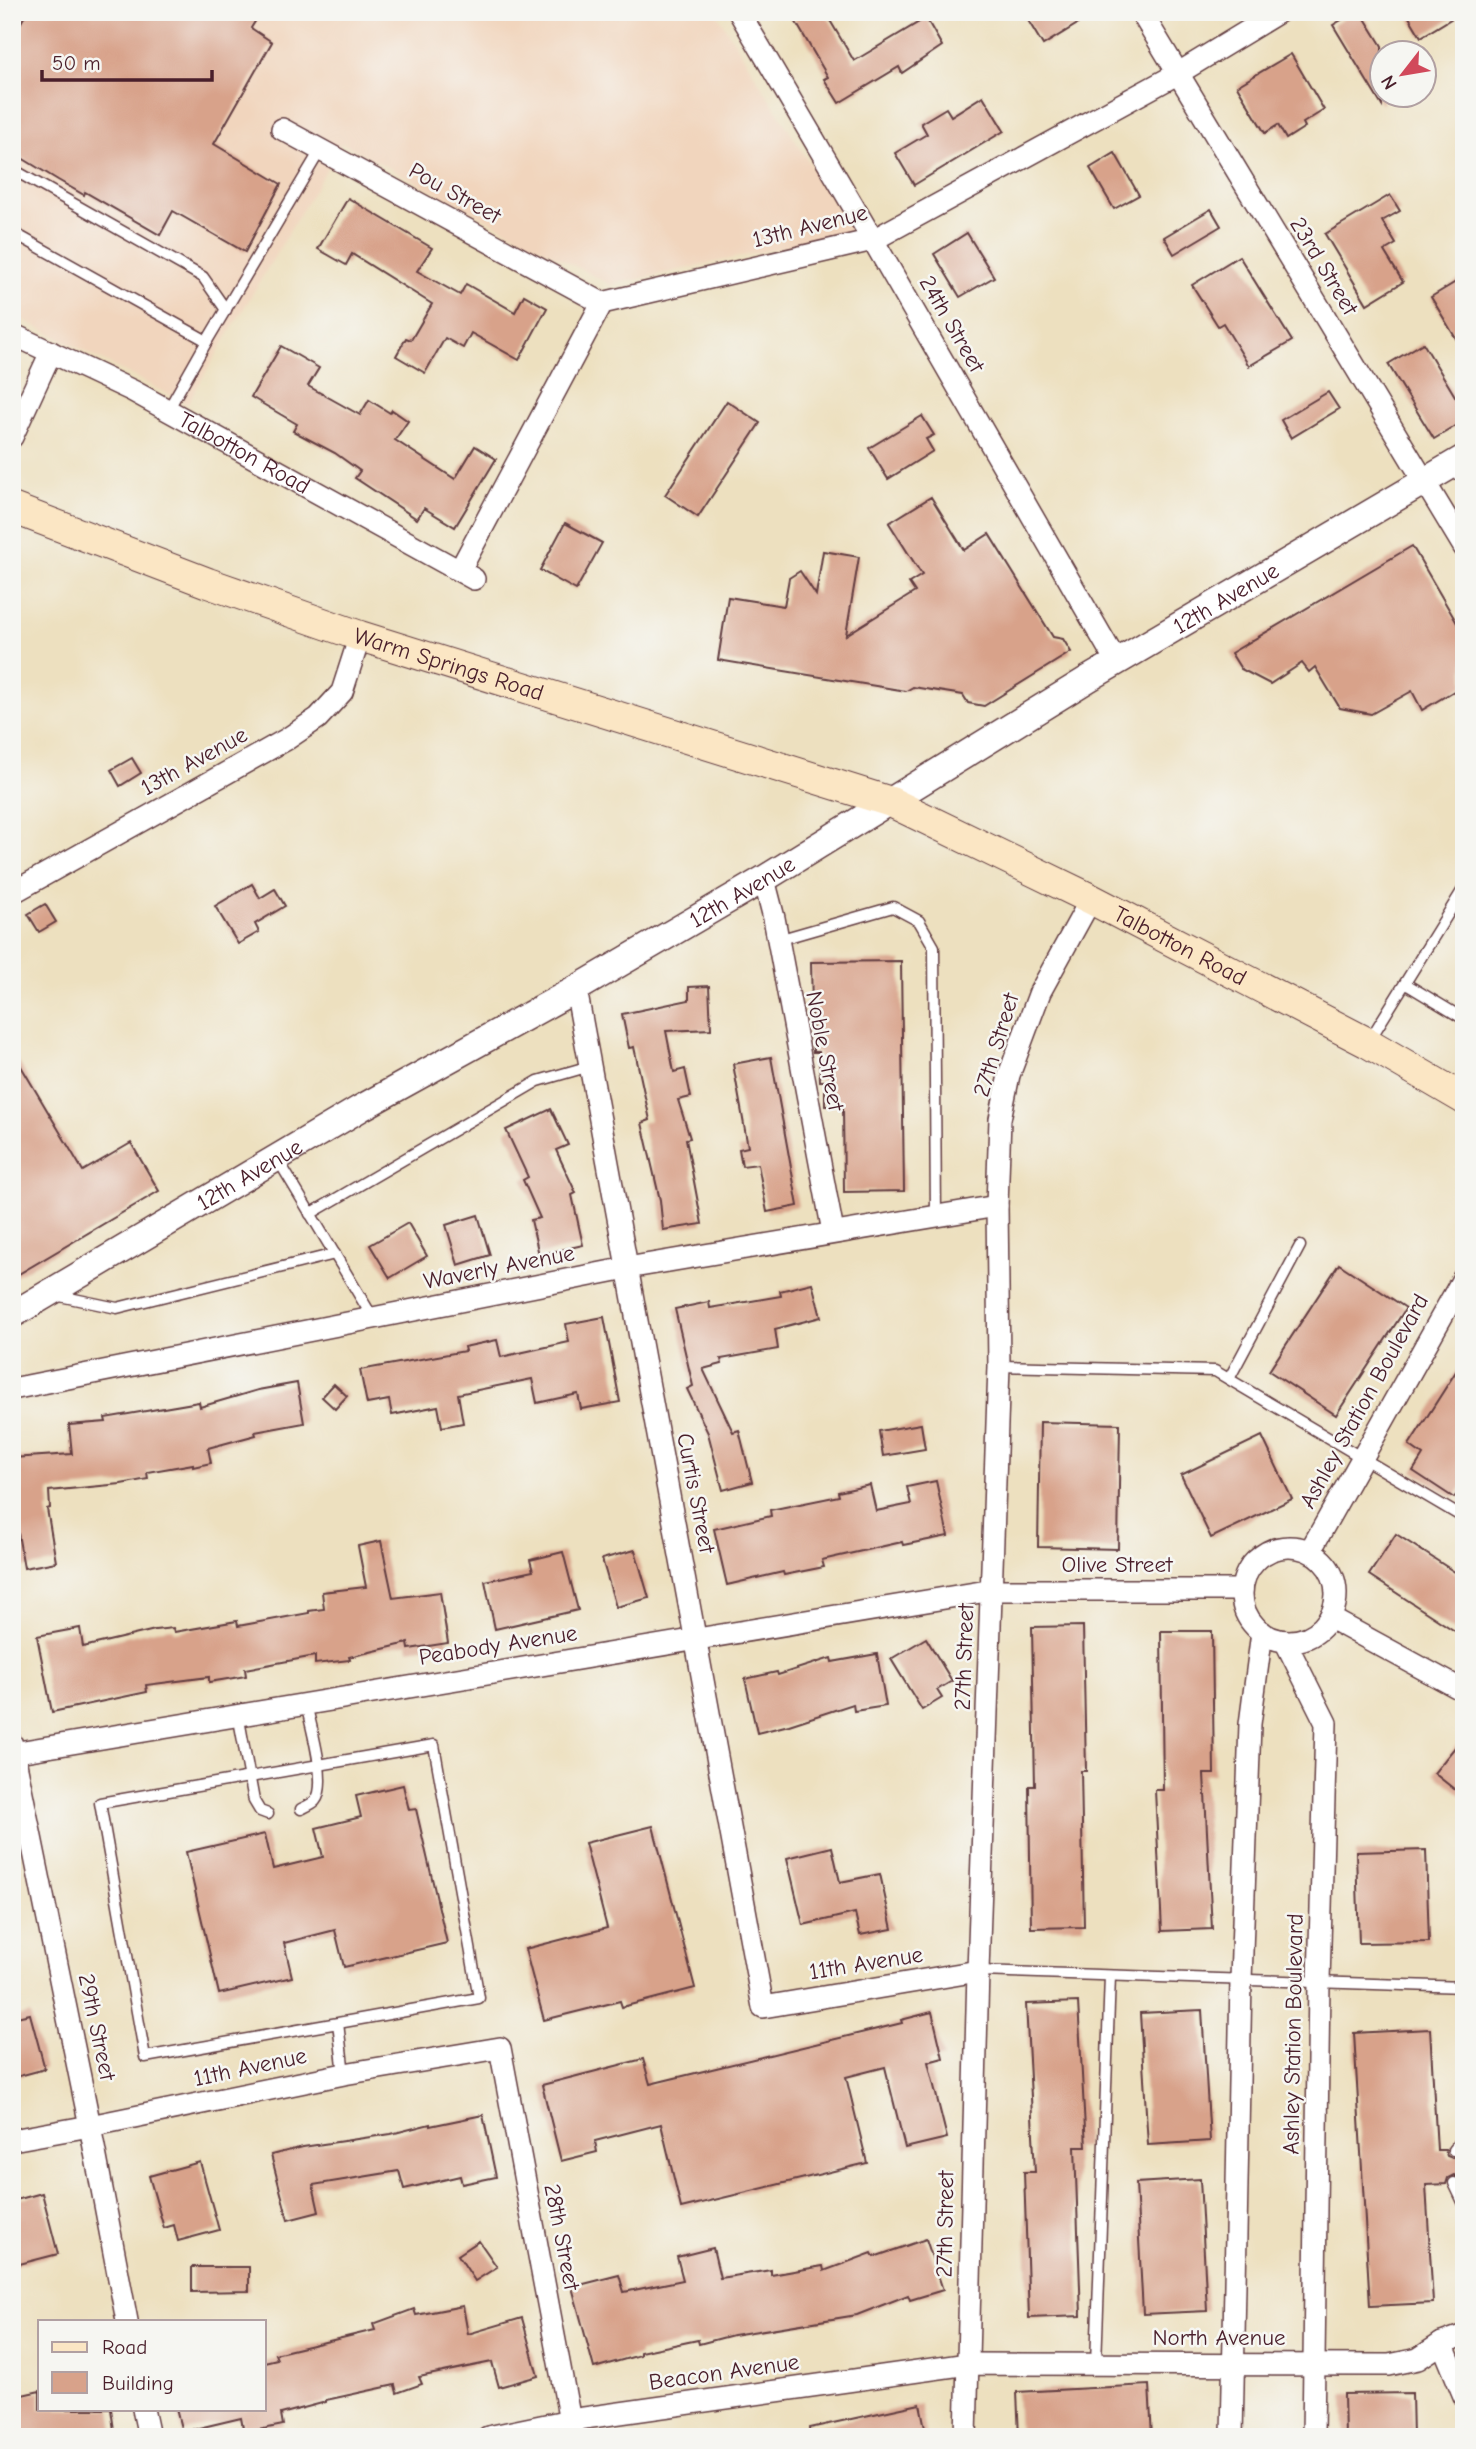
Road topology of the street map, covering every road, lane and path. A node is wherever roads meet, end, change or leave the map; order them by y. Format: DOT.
graph roads {
  1 [pos="738,12"];
  2 [pos="1140,12"];
  3 [pos="1279,12"];
  4 [pos="1177,74"];
  5 [pos="282,129"];
  6 [pos="321,149"];
  7 [pos="12,169"];
  8 [pos="12,232"];
  9 [pos="873,240"];
  10 [pos="603,303"];
  11 [pos="226,310"];
  12 [pos="12,334"];
  13 [pos="207,341"];
  14 [pos="51,352"];
  15 [pos="168,410"];
  16 [pos="12,437"];
  17 [pos="1464,458"];
  18 [pos="1424,482"];
  19 [pos="12,508"];
  20 [pos="1464,547"];
  21 [pos="360,636"];
  22 [pos="1117,663"];
  23 [pos="891,802"];
  24 [pos="764,879"];
  25 [pos="1464,888"];
  26 [pos="12,893"];
  27 [pos="1091,899"];
  28 [pos="778,940"];
  29 [pos="1406,984"];
  30 [pos="576,989"];
  31 [pos="1464,1019"];
  32 [pos="1368,1043"];
  33 [pos="590,1066"];
  34 [pos="1464,1099"];
  35 [pos="277,1158"];
  36 [pos="998,1206"];
  37 [pos="310,1214"];
  38 [pos="936,1216"];
  39 [pos="833,1233"];
  40 [pos="1300,1246"];
  41 [pos="335,1254"];
  42 [pos="627,1268"];
  43 [pos="1464,1277"];
  44 [pos="48,1294"];
  45 [pos="12,1315"];
  46 [pos="373,1318"];
  47 [pos="999,1366"];
  48 [pos="1229,1379"];
  49 [pos="12,1389"];
  50 [pos="1362,1459"];
  51 [pos="1464,1518"];
  52 [pos="1310,1551"];
  53 [pos="993,1590"];
  54 [pos="1242,1590"];
  55 [pos="1329,1618"];
  56 [pos="1262,1632"];
  57 [pos="696,1639"];
  58 [pos="1285,1641"];
  59 [pos="1464,1691"];
  60 [pos="306,1704"];
  61 [pos="238,1714"];
  62 [pos="13,1750"];
  63 [pos="319,1767"];
  64 [pos="248,1776"];
  65 [pos="301,1809"];
  66 [pos="268,1814"];
  67 [pos="978,1971"];
  68 [pos="1110,1976"];
  69 [pos="1241,1980"];
  70 [pos="1319,1982"];
  71 [pos="1464,1987"];
  72 [pos="763,2007"];
  73 [pos="338,2023"];
  74 [pos="500,2048"];
  75 [pos="344,2074"];
  76 [pos="90,2126"];
  77 [pos="1464,2137"];
  78 [pos="12,2140"];
  79 [pos="1453,2150"];
  80 [pos="1454,2183"];
  81 [pos="1463,2202"];
  82 [pos="127,2320"];
  83 [pos="1464,2335"];
  84 [pos="1442,2343"];
  85 [pos="1235,2363"];
  86 [pos="1315,2363"];
  87 [pos="968,2364"];
  88 [pos="1096,2364"];
  89 [pos="1464,2396"];
  90 [pos="143,2410"];
  91 [pos="571,2428"];
  92 [pos="149,2437"];
  93 [pos="488,2437"];
  94 [pos="966,2437"];
  95 [pos="1232,2437"];
  96 [pos="1313,2437"];
  1 -- 9 [label="street, 24th Street"];
  2 -- 4 [label="street, 23rd Street"];
  3 -- 4 [label="street, 13th Avenue"];
  4 -- 9 [label="street, 13th Avenue"];
  4 -- 18 [label="street, 23rd Street"];
  5 -- 6 [label="street, Pou Street"];
  6 -- 10 [label="street, Pou Street"];
  6 -- 11 [label="lane"];
  7 -- 11 [label="lane"];
  8 -- 13 [label="lane"];
  9 -- 10 [label="street, 13th Avenue"];
  9 -- 22 [label="street, 24th Street"];
  10 -- 15 [label="street, Talbotton Road"];
  11 -- 13 [label="lane"];
  12 -- 14 [label="street, Talbotton Road"];
  13 -- 15 [label="lane"];
  14 -- 15 [label="street, Talbotton Road"];
  14 -- 16 [label="street"];
  17 -- 18 [label="street, 12th Avenue"];
  18 -- 20 [label="street, 23rd Street"];
  18 -- 22 [label="street, 12th Avenue"];
  19 -- 21 [label="main road, Warm Springs Road"];
  21 -- 23 [label="main road, Warm Springs Road"];
  21 -- 26 [label="street, 13th Avenue"];
  22 -- 23 [label="street, 12th Avenue"];
  23 -- 24 [label="street, 12th Avenue"];
  23 -- 27 [label="main road, Talbotton Road"];
  24 -- 28 [label="street, Noble Street"];
  24 -- 30 [label="street, 12th Avenue"];
  25 -- 29 [label="lane"];
  27 -- 32 [label="main road, Talbotton Road"];
  27 -- 36 [label="street, 27th Street"];
  28 -- 38 [label="lane"];
  28 -- 39 [label="street, Noble Street"];
  29 -- 31 [label="lane"];
  29 -- 32 [label="lane"];
  30 -- 33 [label="street, Curtis Street"];
  30 -- 35 [label="street, 12th Avenue"];
  32 -- 34 [label="main road, Talbotton Road"];
  33 -- 37 [label="lane"];
  33 -- 42 [label="street, Curtis Street"];
  35 -- 37 [label="lane"];
  35 -- 44 [label="street, 12th Avenue"];
  36 -- 38 [label="street, Waverly Avenue"];
  36 -- 47 [label="street, 27th Street"];
  37 -- 41 [label="lane"];
  38 -- 39 [label="street, Waverly Avenue"];
  39 -- 42 [label="street, Waverly Avenue"];
  40 -- 48 [label="lane"];
  41 -- 44 [label="lane"];
  41 -- 46 [label="lane"];
  42 -- 46 [label="street, Waverly Avenue"];
  42 -- 57 [label="street, Curtis Street"];
  43 -- 50 [label="street, Ashley Station Boulevard"];
  44 -- 45 [label="street, 12th Avenue"];
  46 -- 49 [label="street, Waverly Avenue"];
  47 -- 48 [label="lane"];
  47 -- 53 [label="street, 27th Street"];
  48 -- 50 [label="lane"];
  50 -- 51 [label="lane"];
  50 -- 52 [label="street, Ashley Station Boulevard"];
  52 -- 54 [label="street"];
  52 -- 55 [label="street"];
  53 -- 54 [label="street, Olive Street"];
  53 -- 57 [label="street, Peabody Avenue"];
  53 -- 67 [label="street, 27th Street"];
  54 -- 56 [label="street"];
  55 -- 58 [label="street"];
  55 -- 59 [label="street"];
  56 -- 58 [label="street"];
  56 -- 69 [label="street"];
  57 -- 60 [label="street, Peabody Avenue"];
  57 -- 72 [label="street, Curtis Street"];
  58 -- 70 [label="street, Ashley Station Boulevard"];
  60 -- 61 [label="street, Peabody Avenue"];
  60 -- 63 [label="lane"];
  61 -- 62 [label="street, Peabody Avenue"];
  61 -- 64 [label="lane"];
  62 -- 76 [label="street, 29th Street"];
  63 -- 64 [label="lane"];
  63 -- 65 [label="lane"];
  63 -- 73 [label="lane"];
  64 -- 66 [label="lane"];
  64 -- 73 [label="lane"];
  67 -- 68 [label="lane"];
  67 -- 72 [label="street, 11th Avenue"];
  67 -- 87 [label="street, 27th Street"];
  68 -- 69 [label="lane"];
  68 -- 88 [label="lane"];
  69 -- 70 [label="lane"];
  69 -- 85 [label="street"];
  70 -- 71 [label="lane"];
  70 -- 86 [label="street, Ashley Station Boulevard"];
  73 -- 75 [label="lane"];
  74 -- 75 [label="street, 11th Avenue"];
  74 -- 91 [label="street, 28th Street"];
  75 -- 76 [label="street, 11th Avenue"];
  76 -- 78 [label="street, 11th Avenue"];
  76 -- 82 [label="street, 29th Street"];
  77 -- 79 [label="lane"];
  80 -- 81 [label="lane"];
  83 -- 84 [label="street, North Avenue"];
  84 -- 86 [label="street, North Avenue"];
  84 -- 89 [label="street"];
  85 -- 86 [label="street, North Avenue"];
  85 -- 88 [label="street, North Avenue"];
  85 -- 95 [label="street"];
  86 -- 96 [label="street, Ashley Station Boulevard"];
  87 -- 88 [label="street, North Avenue"];
  87 -- 91 [label="street, Beacon Avenue"];
  87 -- 94 [label="street, 27th Street"];
  90 -- 92 [label="street"];
  91 -- 93 [label="street, Beacon Avenue"];
}
